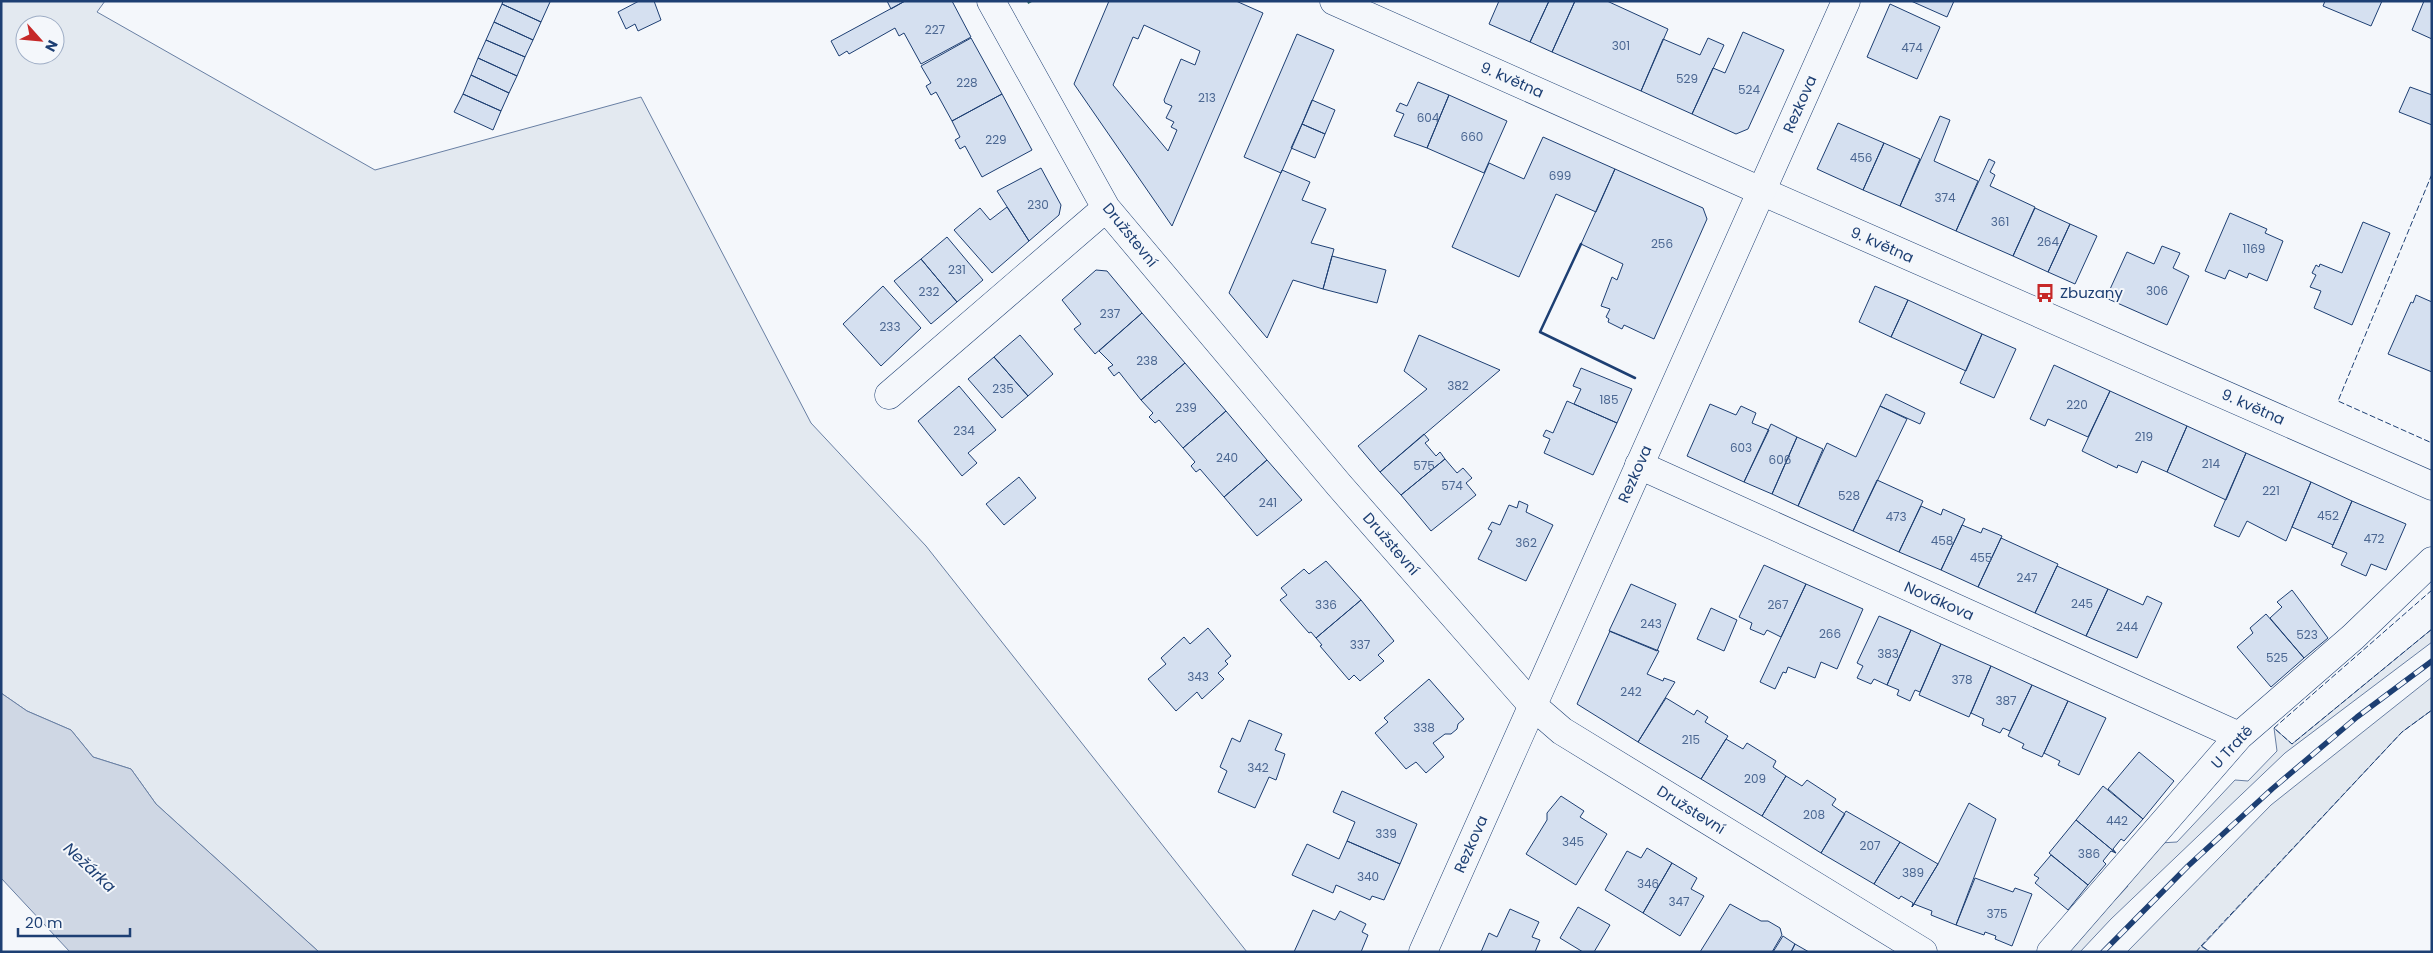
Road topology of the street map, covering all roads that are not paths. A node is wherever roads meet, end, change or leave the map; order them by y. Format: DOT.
graph roads {
  1 [pos="990,1"];
  2 [pos="1334,1"];
  3 [pos="1846,1"];
  4 [pos="1761,191"];
  5 [pos="1106,208"];
  6 [pos="889,395"];
  7 [pos="1639,465"];
  8 [pos="2432,486"];
  9 [pos="2432,561"];
  10 [pos="1532,706"];
  11 [pos="2239,736"];
  12 [pos="1424,949"];
  13 [pos="1924,952"];
  14 [pos="2051,952"];
  1 -- 5 [label="street, Družstevní"];
  2 -- 4 [label="street, 9. května"];
  3 -- 4 [label="street, Rezkova"];
  4 -- 7 [label="street, Rezkova"];
  4 -- 8 [label="street, 9. května"];
  5 -- 6 [label="street"];
  5 -- 10 [label="street, Družstevní"];
  7 -- 10 [label="street, Rezkova"];
  7 -- 11 [label="street, Novákova"];
  9 -- 11 [label="street, U Tratě"];
  10 -- 12 [label="street, Rezkova"];
  10 -- 13 [label="street, Družstevní"];
  11 -- 14 [label="street, U Tratě"];
}
